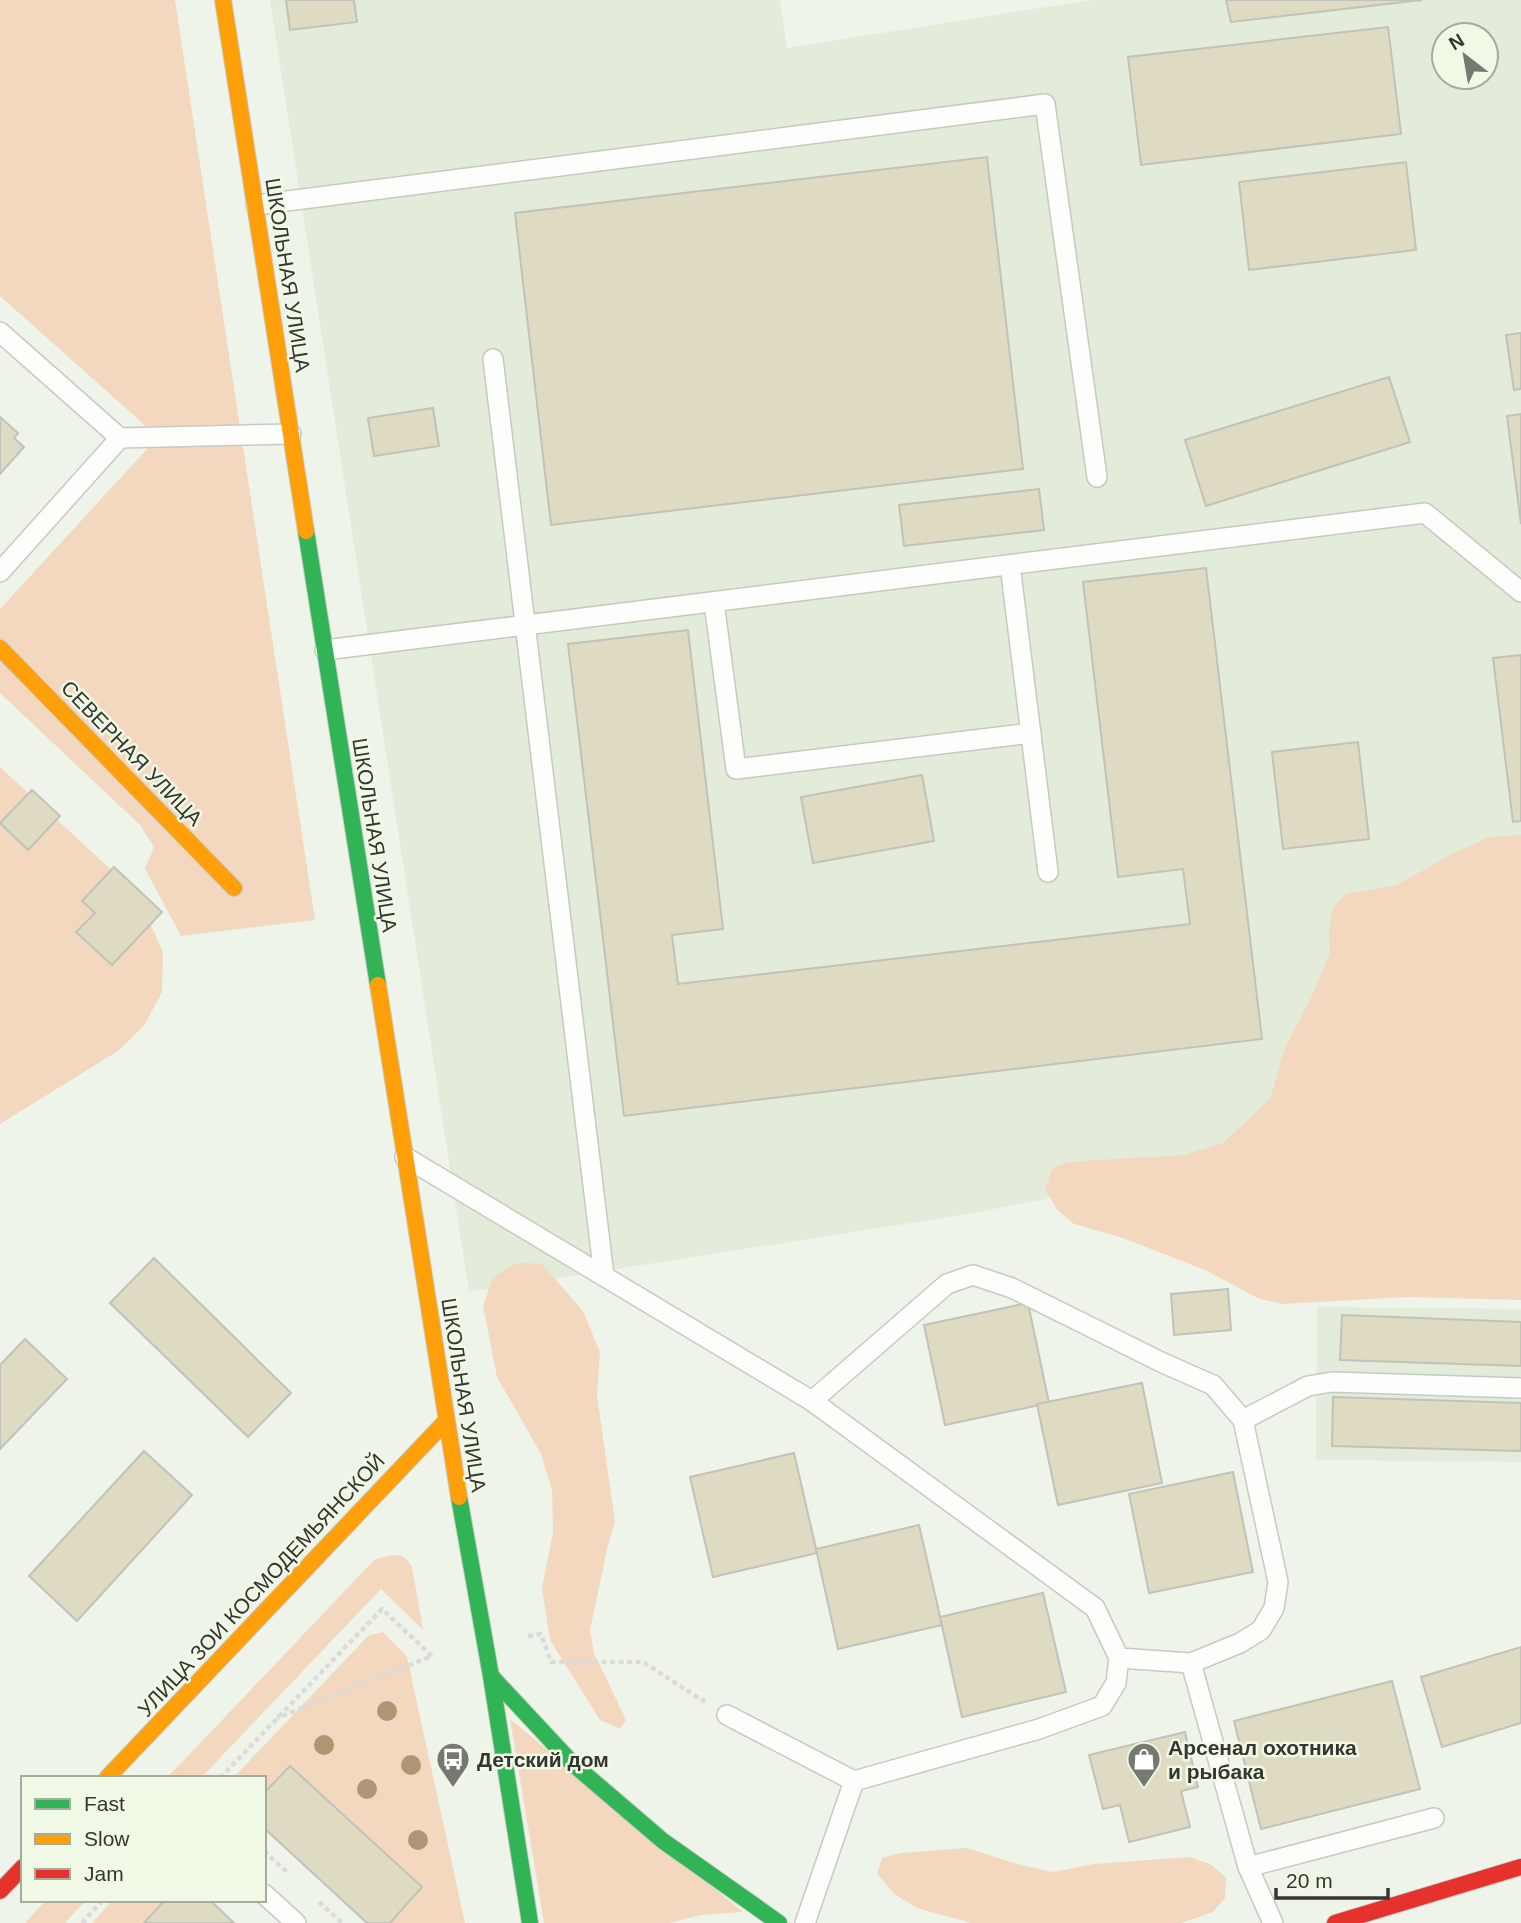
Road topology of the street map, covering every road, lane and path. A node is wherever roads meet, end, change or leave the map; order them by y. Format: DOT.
graph roads {
  1 [pos="223,0"];
  2 [pos="256,205"];
  3 [pos="0,332"];
  4 [pos="493,359"];
  5 [pos="291,434"];
  6 [pos="120,439"];
  7 [pos="1097,477"];
  8 [pos="1010,565"];
  9 [pos="0,572"];
  10 [pos="1521,592"];
  11 [pos="714,602"];
  12 [pos="525,625"];
  13 [pos="0,648"];
  14 [pos="325,650"];
  15 [pos="1031,733"];
  16 [pos="1048,872"];
  17 [pos="234,888"];
  18 [pos="404,1157"];
  19 [pos="604,1276"];
  20 [pos="1521,1388"];
  21 [pos="812,1401"];
  22 [pos="1243,1420"];
  23 [pos="446,1421"];
  24 [pos="528,1636"];
  25 [pos="1119,1658"];
  26 [pos="1191,1663"];
  27 [pos="491,1676"];
  28 [pos="727,1715"];
  29 [pos="277,1718"];
  30 [pos="114,1771"];
  31 [pos="222,1776"];
  32 [pos="854,1781"];
  33 [pos="1434,1818"];
  34 [pos="1248,1867"];
  35 [pos="1521,1867"];
  36 [pos="21,1869"];
  37 [pos="0,1891"];
  38 [pos="266,1896"];
  39 [pos="101,1902"];
  40 [pos="82,1923"];
  41 [pos="296,1923"];
  42 [pos="530,1923"];
  43 [pos="779,1923"];
  44 [pos="805,1923"];
  45 [pos="1273,1923"];
  46 [pos="1335,1923"];
  1 -- 2 [label="main road, ШКОЛЬНАЯ УЛИЦА"];
  2 -- 5 [label="main road, ШКОЛЬНАЯ УЛИЦА"];
  2 -- 7 [label="lane"];
  3 -- 6 [label="lane"];
  4 -- 12 [label="lane"];
  5 -- 6 [label="lane"];
  5 -- 14 [label="main road, ШКОЛЬНАЯ УЛИЦА"];
  6 -- 9 [label="lane"];
  8 -- 10 [label="lane"];
  8 -- 11 [label="lane"];
  8 -- 15 [label="lane"];
  11 -- 12 [label="lane"];
  11 -- 15 [label="lane"];
  12 -- 14 [label="lane"];
  12 -- 19 [label="lane"];
  13 -- 17 [label="main road, СЕВЕРНАЯ УЛИЦА"];
  14 -- 18 [label="main road, ШКОЛЬНАЯ УЛИЦА"];
  15 -- 16 [label="lane"];
  18 -- 19 [label="lane"];
  18 -- 23 [label="main road, ШКОЛЬНАЯ УЛИЦА"];
  19 -- 21 [label="lane"];
  20 -- 22 [label="lane"];
  21 -- 22 [label="lane"];
  21 -- 25 [label="lane"];
  22 -- 26 [label="lane"];
  23 -- 27 [label="main road, ШКОЛЬНАЯ УЛИЦА"];
  23 -- 30 [label="main road, УЛИЦА ЗОИ КОСМОДЕМЬЯНСКОЙ"];
  24 -- 28 [label="path"];
  25 -- 26 [label="lane"];
  25 -- 32 [label="lane"];
  26 -- 34 [label="lane"];
  27 -- 42 [label="main road, ШКОЛЬНАЯ УЛИЦА"];
  27 -- 43 [label="main road"];
  28 -- 32 [label="lane"];
  29 -- 29 [label="path"];
  29 -- 31 [label="path"];
  32 -- 44 [label="lane"];
  33 -- 34 [label="lane"];
  34 -- 45 [label="lane"];
  35 -- 46 [label="main road"];
  36 -- 37 [label="main road"];
  38 -- 41 [label="lane"];
  39 -- 40 [label="path"];
}
